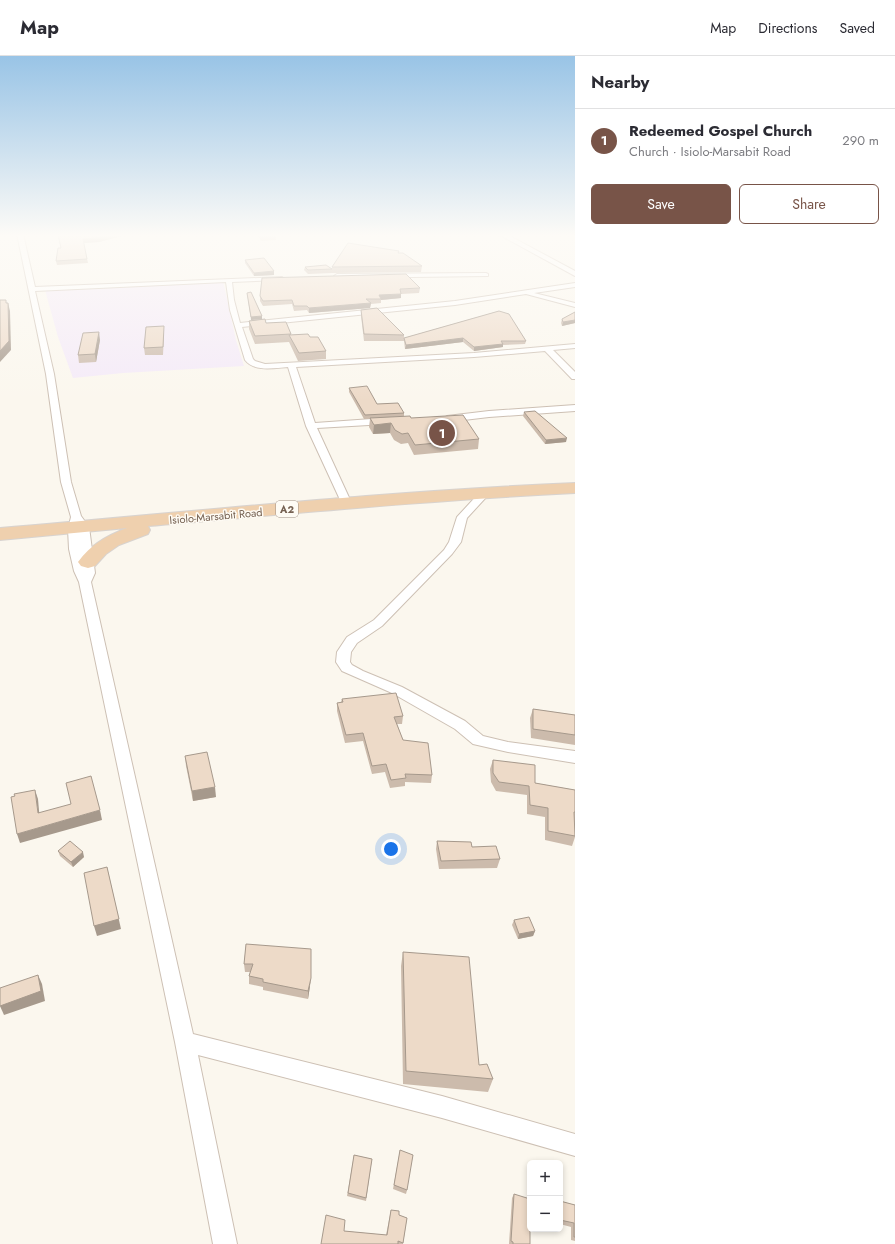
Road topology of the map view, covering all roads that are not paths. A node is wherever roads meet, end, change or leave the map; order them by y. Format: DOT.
graph roads {
  1 [pos="31,289"];
  2 [pos="230,289"];
  3 [pos="547,289"];
  4 [pos="524,293"];
  5 [pos="575,305"];
  6 [pos="238,325"];
  7 [pos="575,346"];
  8 [pos="547,349"];
  9 [pos="291,365"];
  10 [pos="575,377"];
  11 [pos="575,408"];
  12 [pos="441,419"];
  13 [pos="397,421"];
  14 [pos="312,426"];
  15 [pos="575,488"];
  16 [pos="485,492"];
  17 [pos="348,504"];
  18 [pos="176,519"];
  19 [pos="78,524"];
  20 [pos="0,534"];
  21 [pos="88,562"];
  22 [pos="85,582"];
  23 [pos="575,757"];
  24 [pos="185,1042"];
  25 [pos="575,1145"];
  26 [pos="225,1244"];
  1 -- 19 [label="street"];
  2 -- 6 [label="street"];
  3 -- 4 [label="street"];
  4 -- 5 [label="street"];
  4 -- 6 [label="street"];
  6 -- 9 [label="street"];
  7 -- 8 [label="street"];
  8 -- 9 [label="street"];
  8 -- 10 [label="street"];
  9 -- 14 [label="street"];
  11 -- 12 [label="street"];
  13 -- 14 [label="street"];
  14 -- 17 [label="street"];
  15 -- 16 [label="highway, Isiolo-Marsabit Road / A2"];
  16 -- 17 [label="highway, Isiolo-Marsabit Road / A2"];
  16 -- 23 [label="street"];
  17 -- 18 [label="highway, Isiolo-Marsabit Road / A2"];
  18 -- 19 [label="highway, Isiolo-Marsabit Road / A2"];
  18 -- 21 [label="highway"];
  19 -- 20 [label="highway, Isiolo-Marsabit Road / A2"];
  19 -- 21 [label="street"];
  19 -- 22 [label="street"];
  21 -- 22 [label="street"];
  22 -- 24 [label="street"];
  24 -- 25 [label="street"];
  24 -- 26 [label="street"];
}
